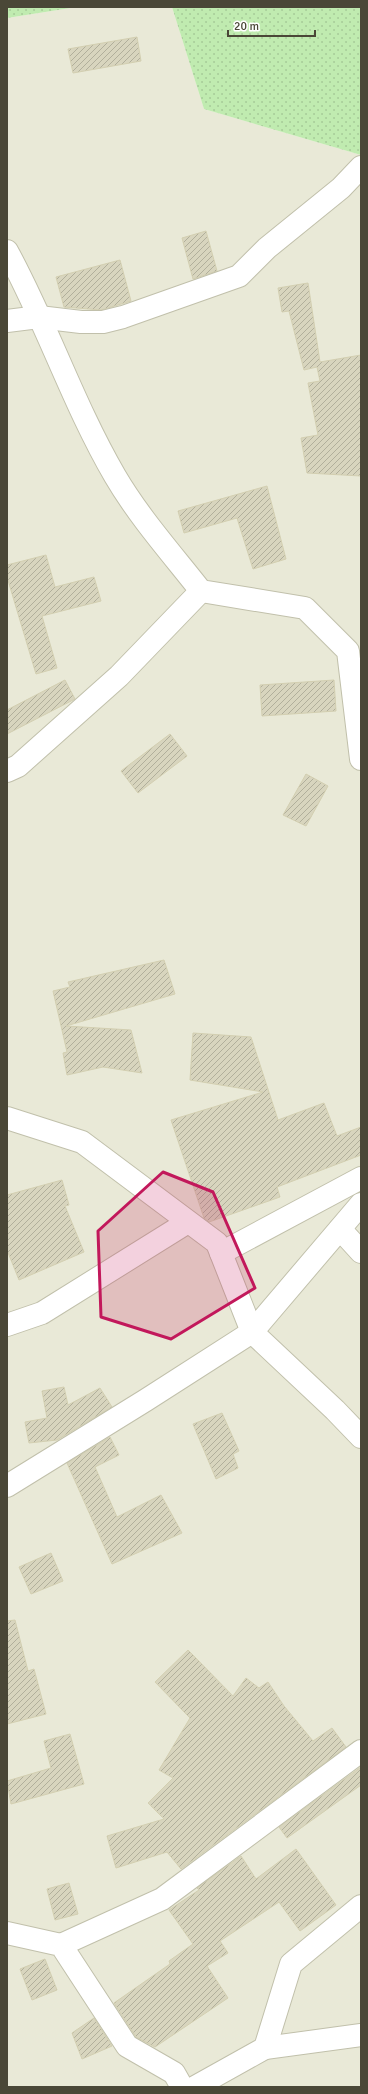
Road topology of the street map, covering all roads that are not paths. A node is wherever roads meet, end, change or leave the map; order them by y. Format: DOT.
graph roads {
  1 [pos="361,167"];
  2 [pos="7,251"];
  3 [pos="38,317"];
  4 [pos="7,321"];
  5 [pos="201,591"];
  6 [pos="361,759"];
  7 [pos="7,771"];
  8 [pos="7,1118"];
  9 [pos="361,1178"];
  10 [pos="361,1204"];
  11 [pos="188,1222"];
  12 [pos="340,1229"];
  13 [pos="361,1252"];
  14 [pos="221,1253"];
  15 [pos="7,1325"];
  16 [pos="252,1332"];
  17 [pos="361,1437"];
  18 [pos="7,1486"];
  19 [pos="361,1751"];
  20 [pos="361,1906"];
  21 [pos="7,1933"];
  22 [pos="61,1944"];
  23 [pos="361,2035"];
  24 [pos="265,2048"];
  25 [pos="182,2087"];
  26 [pos="195,2087"];
  1 -- 3 [label="street"];
  2 -- 3 [label="street"];
  3 -- 4 [label="street"];
  3 -- 5 [label="street"];
  5 -- 6 [label="street"];
  5 -- 7 [label="street"];
  8 -- 11 [label="street"];
  9 -- 14 [label="street"];
  10 -- 12 [label="street"];
  11 -- 14 [label="street"];
  11 -- 15 [label="street"];
  12 -- 13 [label="street"];
  12 -- 16 [label="street"];
  14 -- 16 [label="street"];
  16 -- 17 [label="street"];
  16 -- 18 [label="street"];
  19 -- 22 [label="street"];
  20 -- 24 [label="street"];
  21 -- 22 [label="street"];
  22 -- 25 [label="street"];
  23 -- 24 [label="street"];
  24 -- 26 [label="street"];
}
